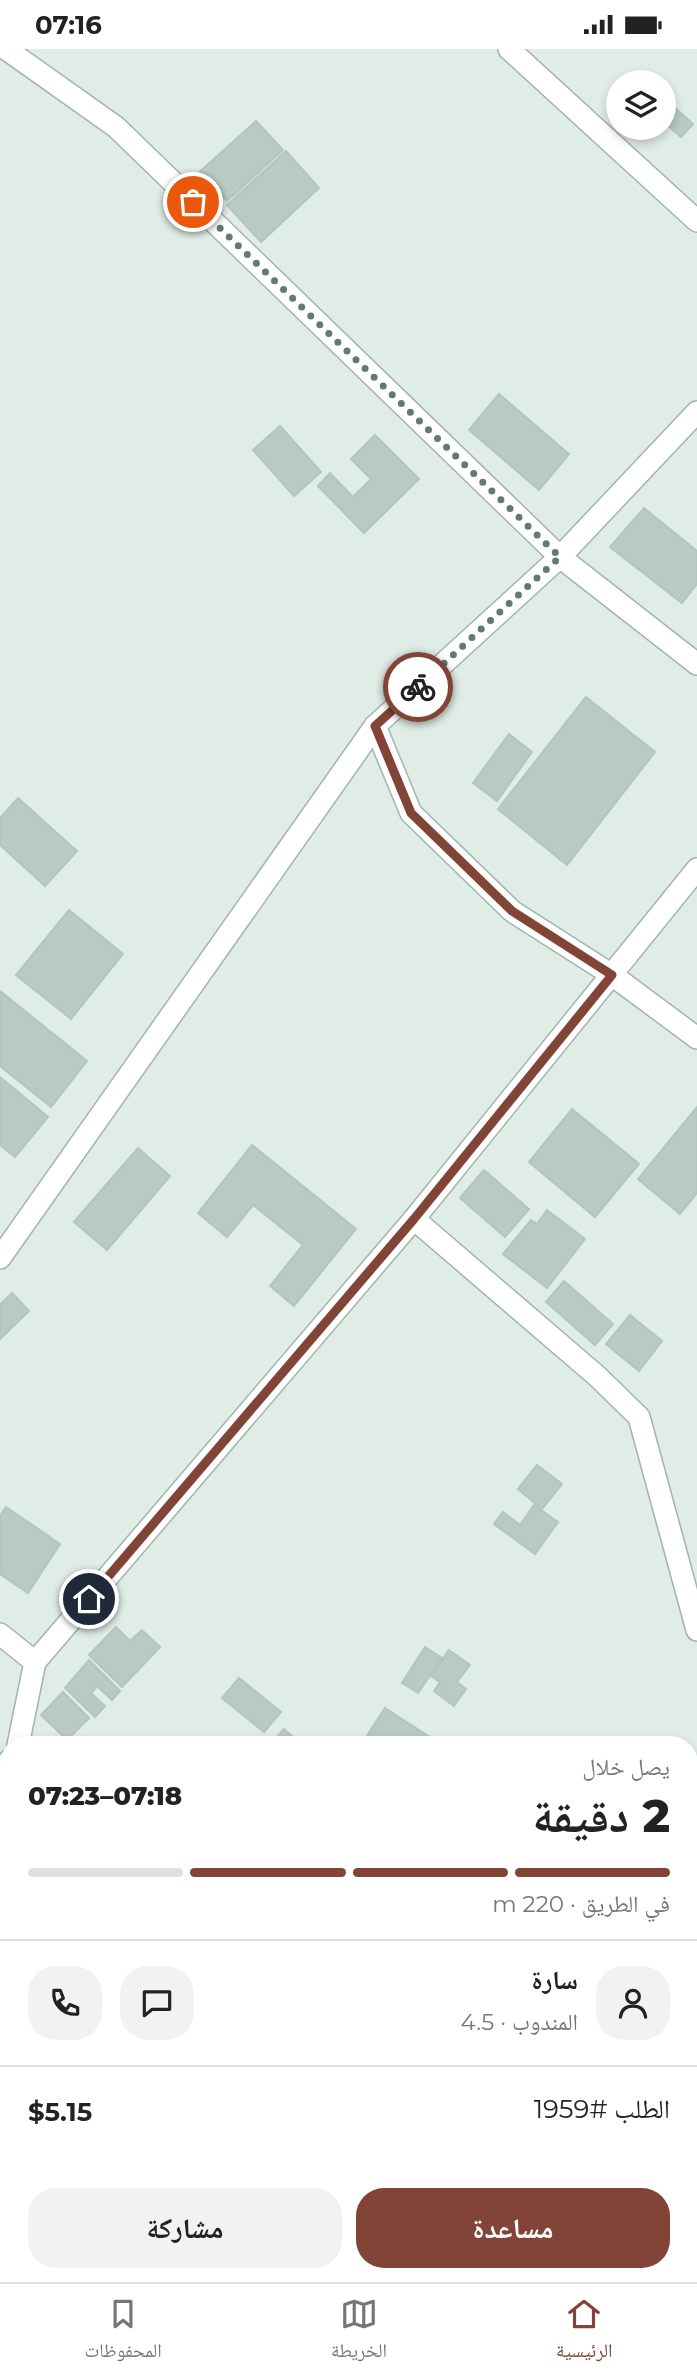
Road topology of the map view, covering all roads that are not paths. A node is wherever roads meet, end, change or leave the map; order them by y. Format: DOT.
graph roads {
  1 [pos="6,49"];
  2 [pos="509,49"];
  3 [pos="697,221"];
  4 [pos="697,412"];
  5 [pos="560,557"];
  6 [pos="697,664"];
  7 [pos="375,726"];
  8 [pos="697,869"];
  9 [pos="612,975"];
  10 [pos="697,1038"];
  11 [pos="414,1219"];
  12 [pos="3,1249"];
  13 [pos="697,1630"];
  14 [pos="0,1634"];
  15 [pos="35,1662"];
  16 [pos="20,1736"];
  1 -- 5 [label="street"];
  2 -- 3 [label="street"];
  4 -- 5 [label="street"];
  5 -- 6 [label="street"];
  5 -- 7 [label="street"];
  7 -- 9 [label="street"];
  7 -- 12 [label="street"];
  8 -- 9 [label="street"];
  9 -- 10 [label="street"];
  9 -- 11 [label="street"];
  11 -- 13 [label="street"];
  11 -- 15 [label="street"];
  14 -- 15 [label="street"];
  15 -- 16 [label="street"];
}
